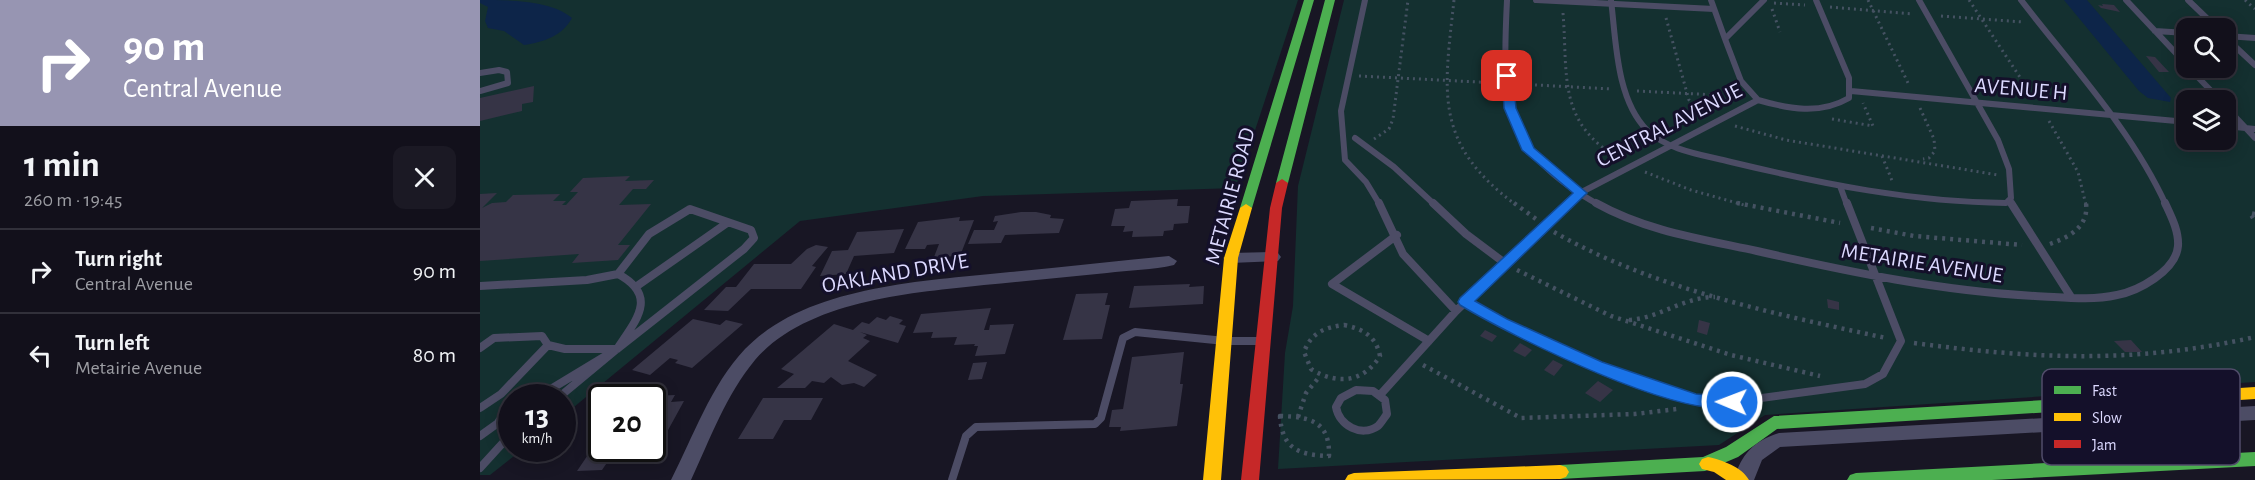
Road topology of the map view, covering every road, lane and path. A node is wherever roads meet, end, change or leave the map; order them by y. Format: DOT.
graph roads {
  1 [pos="1309,0"];
  2 [pos="1330,0"];
  3 [pos="1365,0"];
  4 [pos="1408,0"];
  5 [pos="1507,0"];
  6 [pos="1536,0"];
  7 [pos="1711,0"];
  8 [pos="1764,0"];
  9 [pos="1918,0"];
  10 [pos="1969,0"];
  11 [pos="2021,0"];
  12 [pos="2126,0"];
  13 [pos="2188,0"];
  14 [pos="2245,0"];
  15 [pos="1562,2"];
  16 [pos="1611,2"];
  17 [pos="1818,3"];
  18 [pos="1663,7"];
  19 [pos="1714,9"];
  20 [pos="2255,9"];
  21 [pos="1927,15"];
  22 [pos="2207,18"];
  23 [pos="1982,19"];
  24 [pos="2039,24"];
  25 [pos="2155,31"];
  26 [pos="1780,32"];
  27 [pos="2176,32"];
  28 [pos="2236,37"];
  29 [pos="2255,38"];
  30 [pos="1725,39"];
  31 [pos="2236,46"];
  32 [pos="2176,53"];
  33 [pos="2255,64"];
  34 [pos="480,73"];
  35 [pos="1348,75"];
  36 [pos="1396,78"];
  37 [pos="2199,78"];
  38 [pos="1508,84"];
  39 [pos="1570,87"];
  40 [pos="1627,90"];
  41 [pos="2211,90"];
  42 [pos="480,91"];
  43 [pos="1851,91"];
  44 [pos="1687,93"];
  45 [pos="1756,99"];
  46 [pos="1977,104"];
  47 [pos="2042,110"];
  48 [pos="2108,115"];
  49 [pos="2236,118"];
  50 [pos="1721,119"];
  51 [pos="2176,121"];
  52 [pos="2236,127"];
  53 [pos="2246,128"];
  54 [pos="2255,129"];
  55 [pos="1355,138"];
  56 [pos="2255,138"];
  57 [pos="1364,143"];
  58 [pos="1670,144"];
  59 [pos="1882,156"];
  60 [pos="1631,164"];
  61 [pos="2011,178"];
  62 [pos="1840,186"];
  63 [pos="1580,193"];
  64 [pos="1898,196"];
  65 [pos="2010,199"];
  66 [pos="2255,214"];
  67 [pos="2255,221"];
  68 [pos="727,223"];
  69 [pos="1855,226"];
  70 [pos="1396,235"];
  71 [pos="2037,245"];
  72 [pos="1273,257"];
  73 [pos="1231,258"];
  74 [pos="1169,261"];
  75 [pos="1506,264"];
  76 [pos="618,274"];
  77 [pos="1874,278"];
  78 [pos="480,286"];
  79 [pos="637,286"];
  80 [pos="2071,297"];
  81 [pos="1465,302"];
  82 [pos="1745,304"];
  83 [pos="1456,311"];
  84 [pos="1622,319"];
  85 [pos="1226,341"];
  86 [pos="1264,341"];
  87 [pos="1429,341"];
  88 [pos="548,345"];
  89 [pos="480,348"];
  90 [pos="617,349"];
  91 [pos="1413,359"];
  92 [pos="1320,376"];
  93 [pos="1824,377"];
  94 [pos="559,384"];
  95 [pos="575,384"];
  96 [pos="2255,393"];
  97 [pos="2240,394"];
  98 [pos="1380,395"];
  99 [pos="2042,406"];
  100 [pos="480,408"];
  101 [pos="1682,408"];
  102 [pos="2255,414"];
  103 [pos="2240,415"];
  104 [pos="1298,417"];
  105 [pos="498,422"];
  106 [pos="2042,426"];
  107 [pos="480,436"];
  108 [pos="498,448"];
  109 [pos="2255,459"];
  110 [pos="2240,460"];
  111 [pos="1708,464"];
  112 [pos="2136,465"];
  113 [pos="480,468"];
  114 [pos="681,480"];
  115 [pos="952,480"];
  116 [pos="1212,480"];
  117 [pos="1250,480"];
  118 [pos="1354,480"];
  119 [pos="1742,480"];
  120 [pos="1856,480"];
  1 -- 73 [label="main road, METAIRIE ROAD"];
  2 -- 72 [label="main road"];
  3 -- 35 [label="lane"];
  4 -- 36 [label="path"];
  5 -- 38 [label="lane, METAIRIE AVENUE"];
  6 -- 15 [label="lane"];
  7 -- 19 [label="lane, CENTRAL AVENUE"];
  8 -- 30 [label="lane"];
  9 -- 21 [label="lane"];
  10 -- 23 [label="path"];
  11 -- 24 [label="lane, METAIRIE AVENUE"];
  12 -- 25 [label="lane"];
  13 -- 22 [label="lane"];
  14 -- 20 [label="path"];
  15 -- 16 [label="lane"];
  15 -- 39 [label="path"];
  16 -- 18 [label="lane"];
  16 -- 40 [label="lane"];
  17 -- 21 [label="path"];
  17 -- 26 [label="path"];
  17 -- 43 [label="lane"];
  18 -- 19 [label="lane"];
  18 -- 44 [label="path"];
  19 -- 30 [label="lane, CENTRAL AVENUE"];
  21 -- 23 [label="path"];
  21 -- 46 [label="lane"];
  23 -- 24 [label="path"];
  23 -- 47 [label="path"];
  24 -- 48 [label="lane, METAIRIE AVENUE"];
  25 -- 27 [label="lane"];
  25 -- 32 [label="lane"];
  28 -- 29 [label="lane"];
  30 -- 45 [label="lane, CENTRAL AVENUE"];
  31 -- 33 [label="lane"];
  34 -- 42 [label="lane"];
  35 -- 36 [label="path"];
  35 -- 70 [label="lane"];
  36 -- 38 [label="path"];
  36 -- 57 [label="path"];
  37 -- 41 [label="lane"];
  38 -- 39 [label="path"];
  38 -- 63 [label="lane, METAIRIE AVENUE"];
  39 -- 40 [label="path"];
  39 -- 60 [label="path"];
  40 -- 44 [label="path"];
  40 -- 58 [label="lane"];
  43 -- 45 [label="lane"];
  43 -- 46 [label="lane, AVENUE H"];
  44 -- 45 [label="path"];
  44 -- 50 [label="path"];
  45 -- 50 [label="lane, CENTRAL AVENUE"];
  46 -- 47 [label="lane, AVENUE H"];
  46 -- 61 [label="lane"];
  47 -- 48 [label="lane, AVENUE H"];
  47 -- 71 [label="path"];
  48 -- 51 [label="lane, AVENUE H"];
  48 -- 80 [label="lane, METAIRIE AVENUE"];
  49 -- 53 [label="lane"];
  50 -- 58 [label="lane, CENTRAL AVENUE"];
  50 -- 59 [label="path"];
  52 -- 53 [label="lane"];
  53 -- 54 [label="lane"];
  53 -- 56 [label="lane"];
  55 -- 57 [label="lane"];
  57 -- 75 [label="lane"];
  58 -- 60 [label="lane, CENTRAL AVENUE"];
  58 -- 62 [label="lane"];
  59 -- 61 [label="path"];
  59 -- 64 [label="path"];
  60 -- 63 [label="lane, CENTRAL AVENUE"];
  60 -- 69 [label="path"];
  61 -- 65 [label="lane"];
  62 -- 64 [label="lane"];
  62 -- 69 [label="lane"];
  63 -- 75 [label="lane, CENTRAL AVENUE"];
  63 -- 77 [label="lane, METAIRIE AVENUE"];
  64 -- 65 [label="lane"];
  65 -- 71 [label="lane"];
  66 -- 67 [label="path"];
  68 -- 76 [label="lane"];
  68 -- 79 [label="lane"];
  68 -- 90 [label="lane"];
  69 -- 71 [label="path"];
  69 -- 77 [label="lane"];
  70 -- 83 [label="lane"];
  70 -- 87 [label="lane"];
  71 -- 80 [label="lane"];
  72 -- 73 [label="street"];
  72 -- 86 [label="main road"];
  73 -- 85 [label="main road, METAIRIE ROAD"];
  74 -- 114 [label="street, OAKLAND DRIVE"];
  75 -- 81 [label="lane, CENTRAL AVENUE"];
  75 -- 84 [label="path"];
  76 -- 78 [label="lane"];
  76 -- 79 [label="lane"];
  77 -- 80 [label="lane, METAIRIE AVENUE"];
  77 -- 81 [label="lane"];
  79 -- 90 [label="lane"];
  81 -- 83 [label="lane, CENTRAL AVENUE"];
  82 -- 84 [label="path"];
  83 -- 87 [label="lane, CENTRAL AVENUE"];
  84 -- 93 [label="path"];
  85 -- 86 [label="lane"];
  85 -- 115 [label="lane"];
  85 -- 116 [label="main road, METAIRIE ROAD"];
  86 -- 117 [label="main road"];
  87 -- 91 [label="lane, CENTRAL AVENUE"];
  88 -- 89 [label="lane"];
  88 -- 90 [label="lane"];
  88 -- 100 [label="lane"];
  90 -- 94 [label="lane"];
  90 -- 95 [label="lane"];
  91 -- 98 [label="lane, CENTRAL AVENUE"];
  91 -- 101 [label="path"];
  92 -- 92 [label="path"];
  92 -- 104 [label="path"];
  96 -- 97 [label="main road"];
  98 -- 98 [label="lane"];
  99 -- 111 [label="main road"];
  102 -- 103 [label="street"];
  104 -- 104 [label="path"];
  105 -- 107 [label="lane"];
  106 -- 119 [label="street"];
  108 -- 113 [label="lane"];
  109 -- 110 [label="main road"];
  111 -- 118 [label="main road"];
  111 -- 119 [label="main road"];
  112 -- 120 [label="main road"];
}
